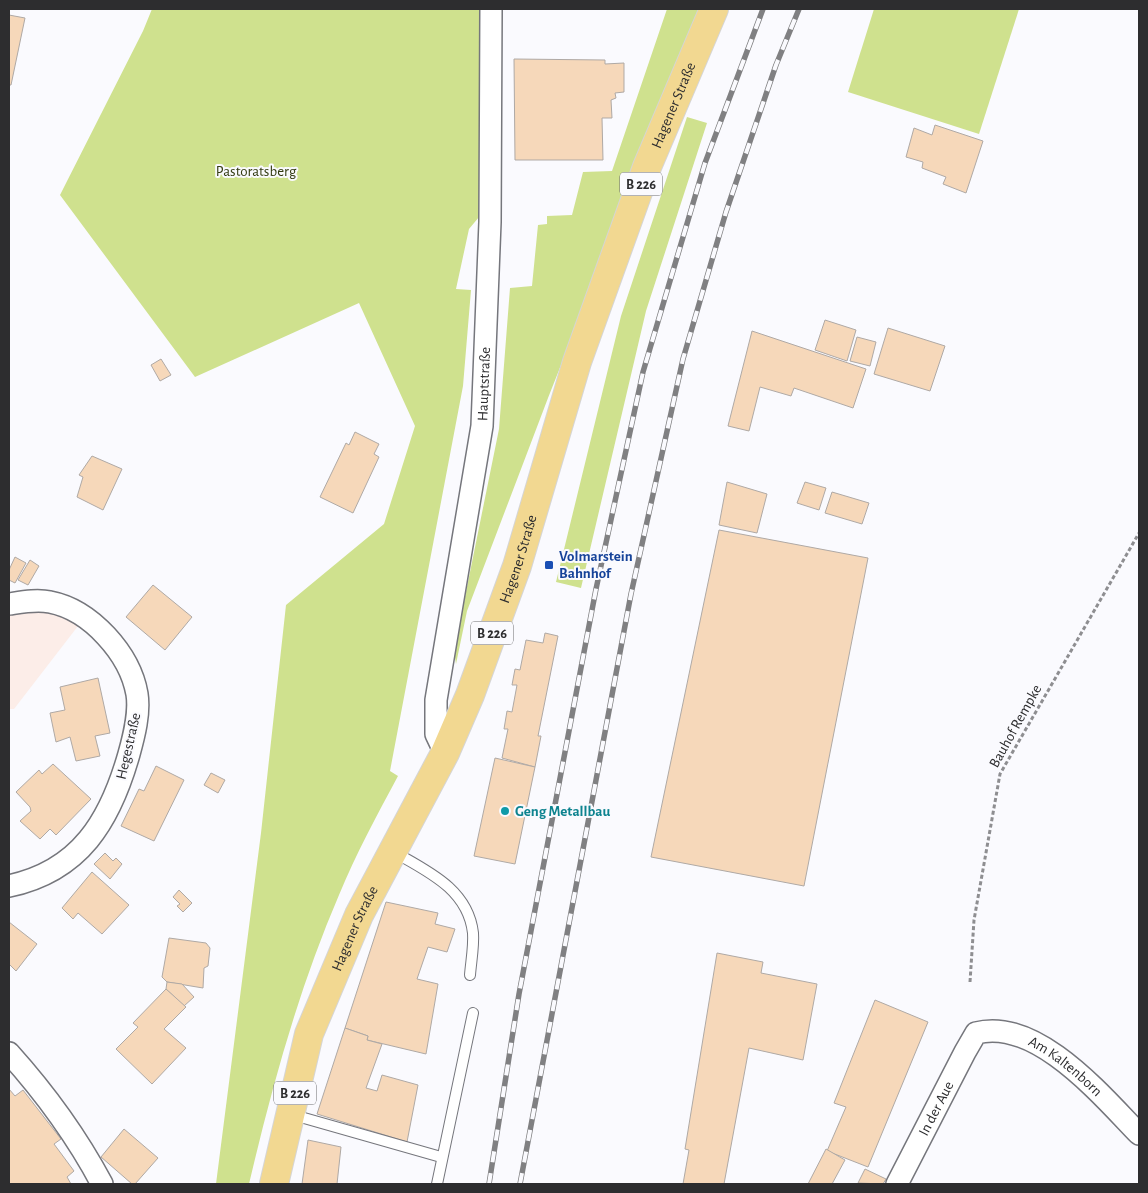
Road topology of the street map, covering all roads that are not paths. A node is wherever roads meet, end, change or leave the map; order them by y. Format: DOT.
graph roads {
  1 [pos="491,9"];
  2 [pos="714,9"];
  3 [pos="9,604"];
  4 [pos="445,753"];
  5 [pos="393,851"];
  6 [pos="9,886"];
  7 [pos="470,975"];
  8 [pos="473,1013"];
  9 [pos="976,1033"];
  10 [pos="9,1053"];
  11 [pos="289,1114"];
  12 [pos="1139,1134"];
  13 [pos="441,1157"];
  14 [pos="102,1184"];
  15 [pos="274,1184"];
  16 [pos="437,1184"];
  17 [pos="897,1184"];
  1 -- 4 [label="street, Hauptstraße"];
  2 -- 4 [label="main road, Hagener Straße / B 226"];
  3 -- 6 [label="street, Hegestraße"];
  4 -- 5 [label="main road, Hagener Straße / B 226"];
  5 -- 7 [label="lane"];
  5 -- 11 [label="main road, Hagener Straße / B 226"];
  8 -- 13 [label="lane"];
  9 -- 12 [label="street, Am Kaltenborn"];
  9 -- 17 [label="street, In der Aue"];
  10 -- 14 [label="street"];
  11 -- 13 [label="lane"];
  11 -- 15 [label="main road, Hagener Straße / B 226"];
  13 -- 16 [label="lane"];
}
